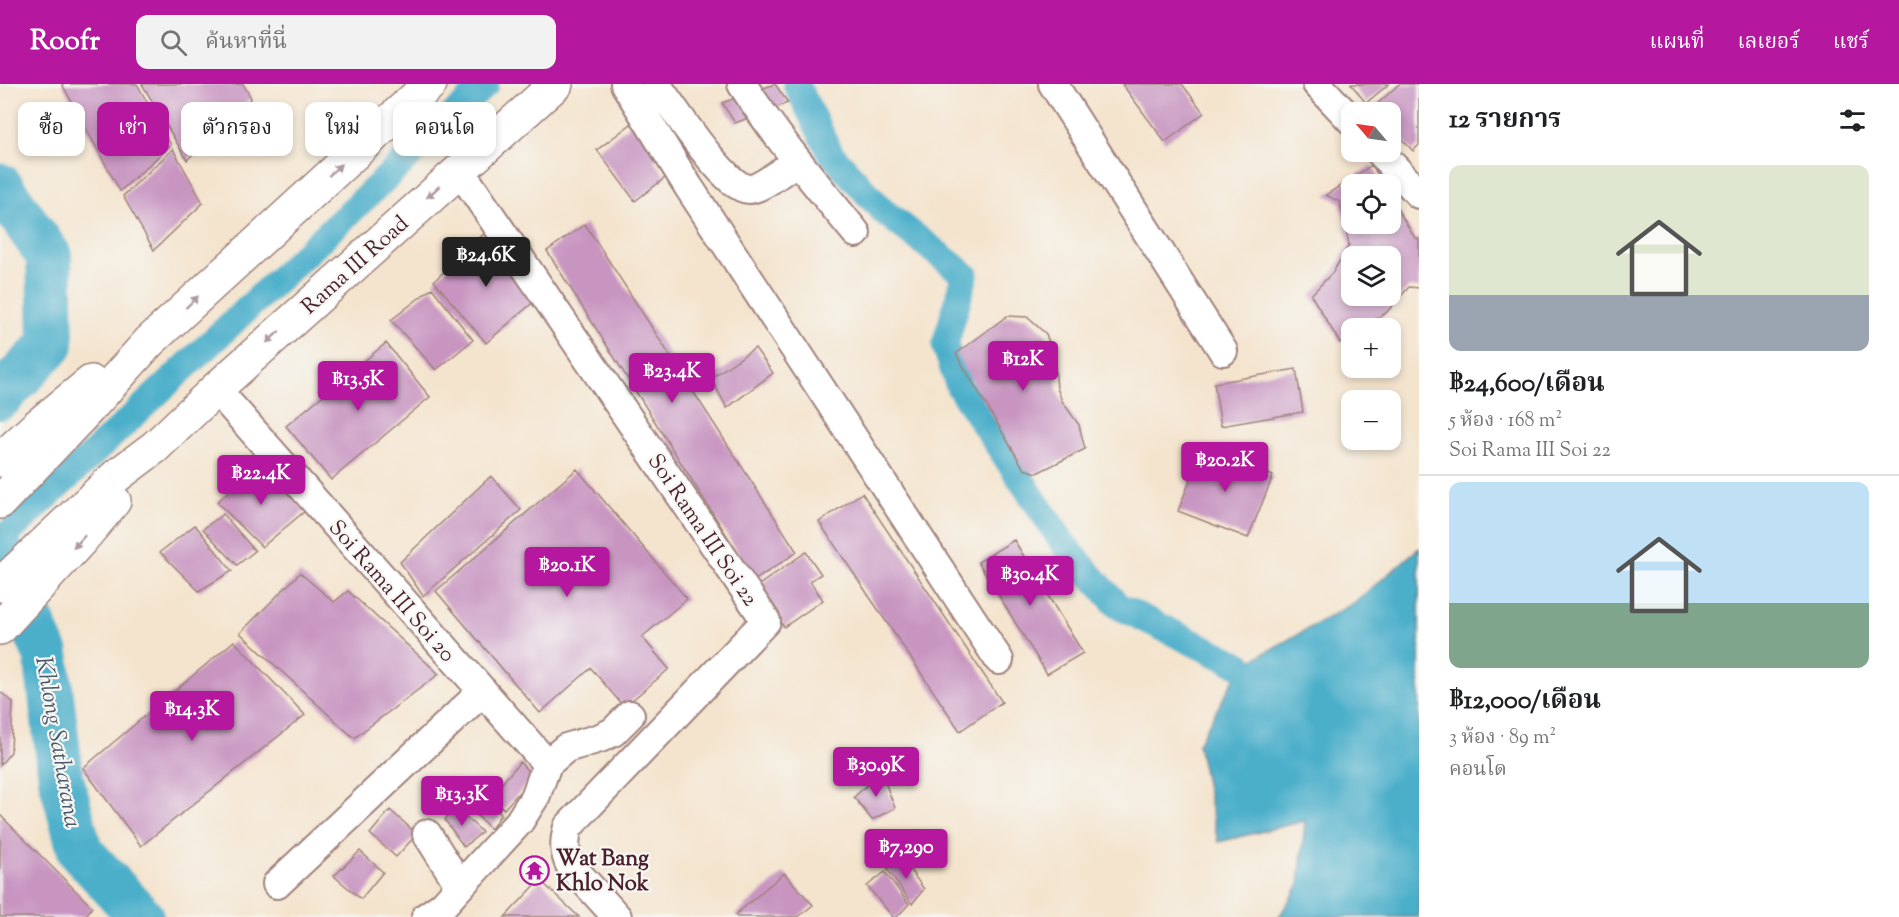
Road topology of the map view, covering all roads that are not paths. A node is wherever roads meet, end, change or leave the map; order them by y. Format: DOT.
graph roads {
  1 [pos="556,84"];
  2 [pos="625,84"];
  3 [pos="656,84"];
  4 [pos="742,84"];
  5 [pos="1053,84"];
  6 [pos="1317,84"];
  7 [pos="426,85"];
  8 [pos="1341,109"];
  9 [pos="797,161"];
  10 [pos="1389,162"];
  11 [pos="459,169"];
  12 [pos="1419,194"];
  13 [pos="856,233"];
  14 [pos="1223,351"];
  15 [pos="216,388"];
  16 [pos="41,440"];
  17 [pos="155,447"];
  18 [pos="0,460"];
  19 [pos="0,502"];
  20 [pos="0,585"];
  21 [pos="0,628"];
  22 [pos="999,660"];
  23 [pos="483,691"];
  24 [pos="630,715"];
  25 [pos="547,764"];
  26 [pos="427,834"];
  27 [pos="277,884"];
  28 [pos="460,886"];
  29 [pos="426,917"];
  30 [pos="617,917"];
  1 -- 11 [label="main road, Rama III Road"];
  2 -- 22 [label="street"];
  3 -- 9 [label="street"];
  4 -- 9 [label="street"];
  5 -- 14 [label="street"];
  6 -- 8 [label="street"];
  16 -- 7 [label="main road, one-way"];
  9 -- 13 [label="street"];
  10 -- 12 [label="street"];
  11 -- 15 [label="main road, Rama III Road, one-way"];
  11 -- 30 [label="street, Soi Rama III Soi 22"];
  15 -- 17 [label="main road, Rama III Road"];
  15 -- 23 [label="street, Soi Rama III Soi 20"];
  16 -- 18 [label="main road"];
  16 -- 19 [label="main road"];
  17 -- 20 [label="main road, Rama III Road"];
  17 -- 21 [label="main road, Rama III Road, one-way"];
  23 -- 25 [label="street, Soi Rama III Soi 20"];
  23 -- 27 [label="street"];
  24 -- 25 [label="street"];
  25 -- 28 [label="street"];
  26 -- 28 [label="street"];
  28 -- 29 [label="street"];
}
